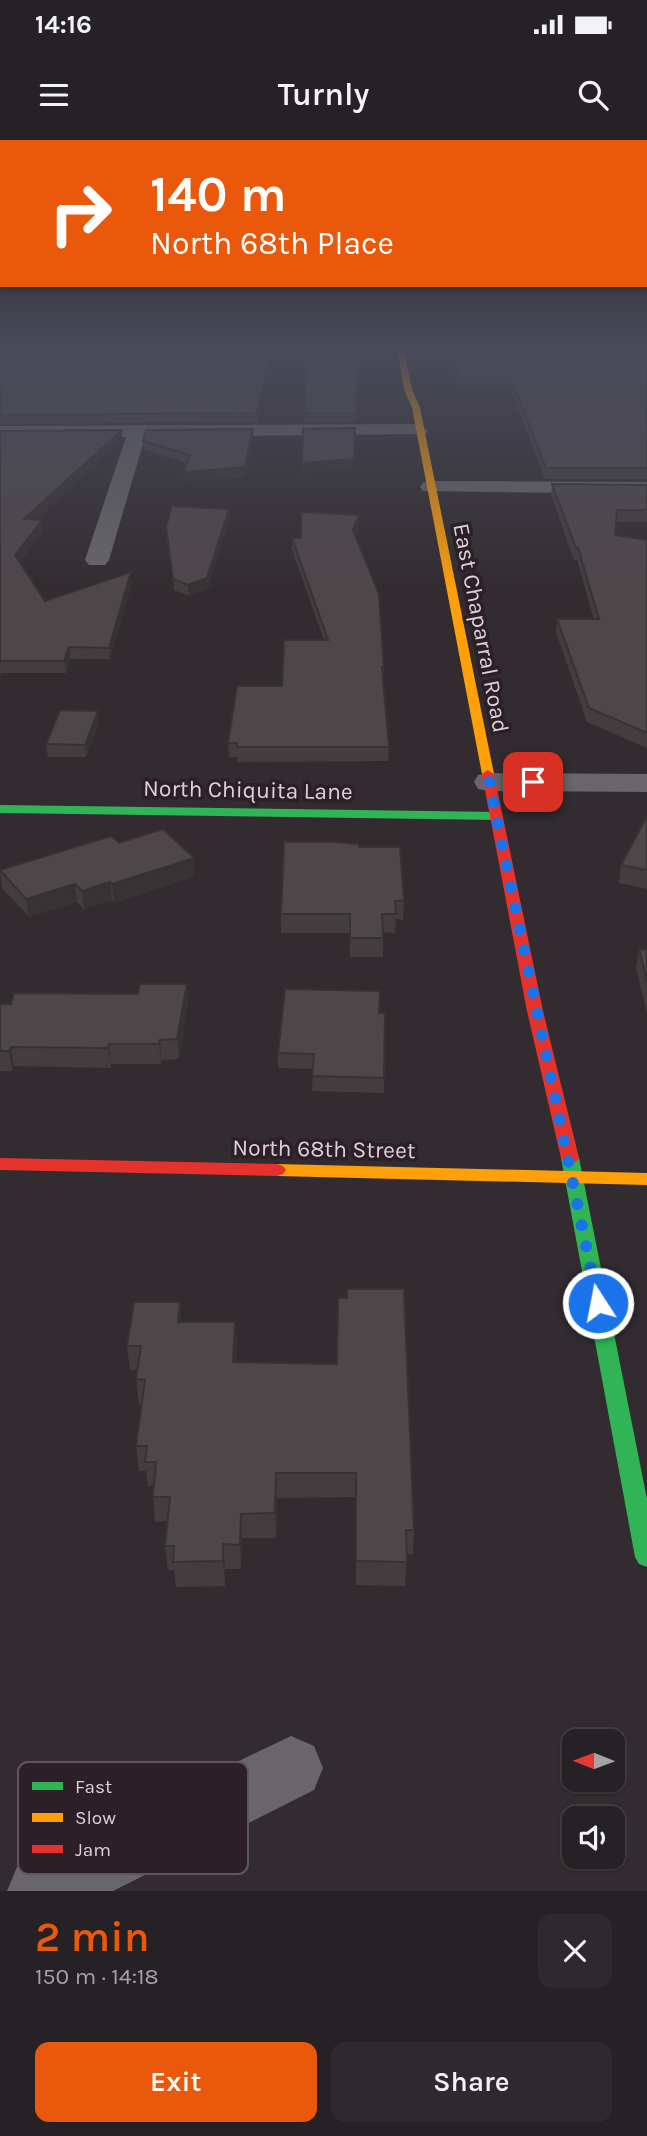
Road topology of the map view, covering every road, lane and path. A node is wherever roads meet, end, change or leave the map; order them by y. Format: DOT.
graph roads {
  1 [pos="419,430"];
  2 [pos="137,431"];
  3 [pos="0,432"];
  4 [pos="430,487"];
  5 [pos="647,488"];
  6 [pos="97,560"];
  7 [pos="489,782"];
  8 [pos="647,783"];
  9 [pos="0,809"];
  10 [pos="496,816"];
  11 [pos="0,1164"];
  12 [pos="574,1177"];
  13 [pos="647,1179"];
  14 [pos="647,1557"];
  15 [pos="291,1768"];
  16 [pos="248,1789"];
  17 [pos="76,1874"];
  18 [pos="41,1891"];
  1 -- 2 [label="street"];
  1 -- 4 [label="main road, East Chaparral Road"];
  2 -- 3 [label="street"];
  2 -- 6 [label="street"];
  4 -- 5 [label="street"];
  4 -- 7 [label="main road, East Chaparral Road"];
  7 -- 8 [label="street"];
  7 -- 10 [label="main road, East Chaparral Road"];
  9 -- 10 [label="main road, North Chiquita Lane"];
  10 -- 12 [label="main road, East Chaparral Road"];
  11 -- 12 [label="main road, North 68th Street"];
  12 -- 13 [label="main road, North 68th Street"];
  12 -- 14 [label="main road, East Chaparral Road"];
  15 -- 16 [label="street"];
  17 -- 18 [label="street"];
}
